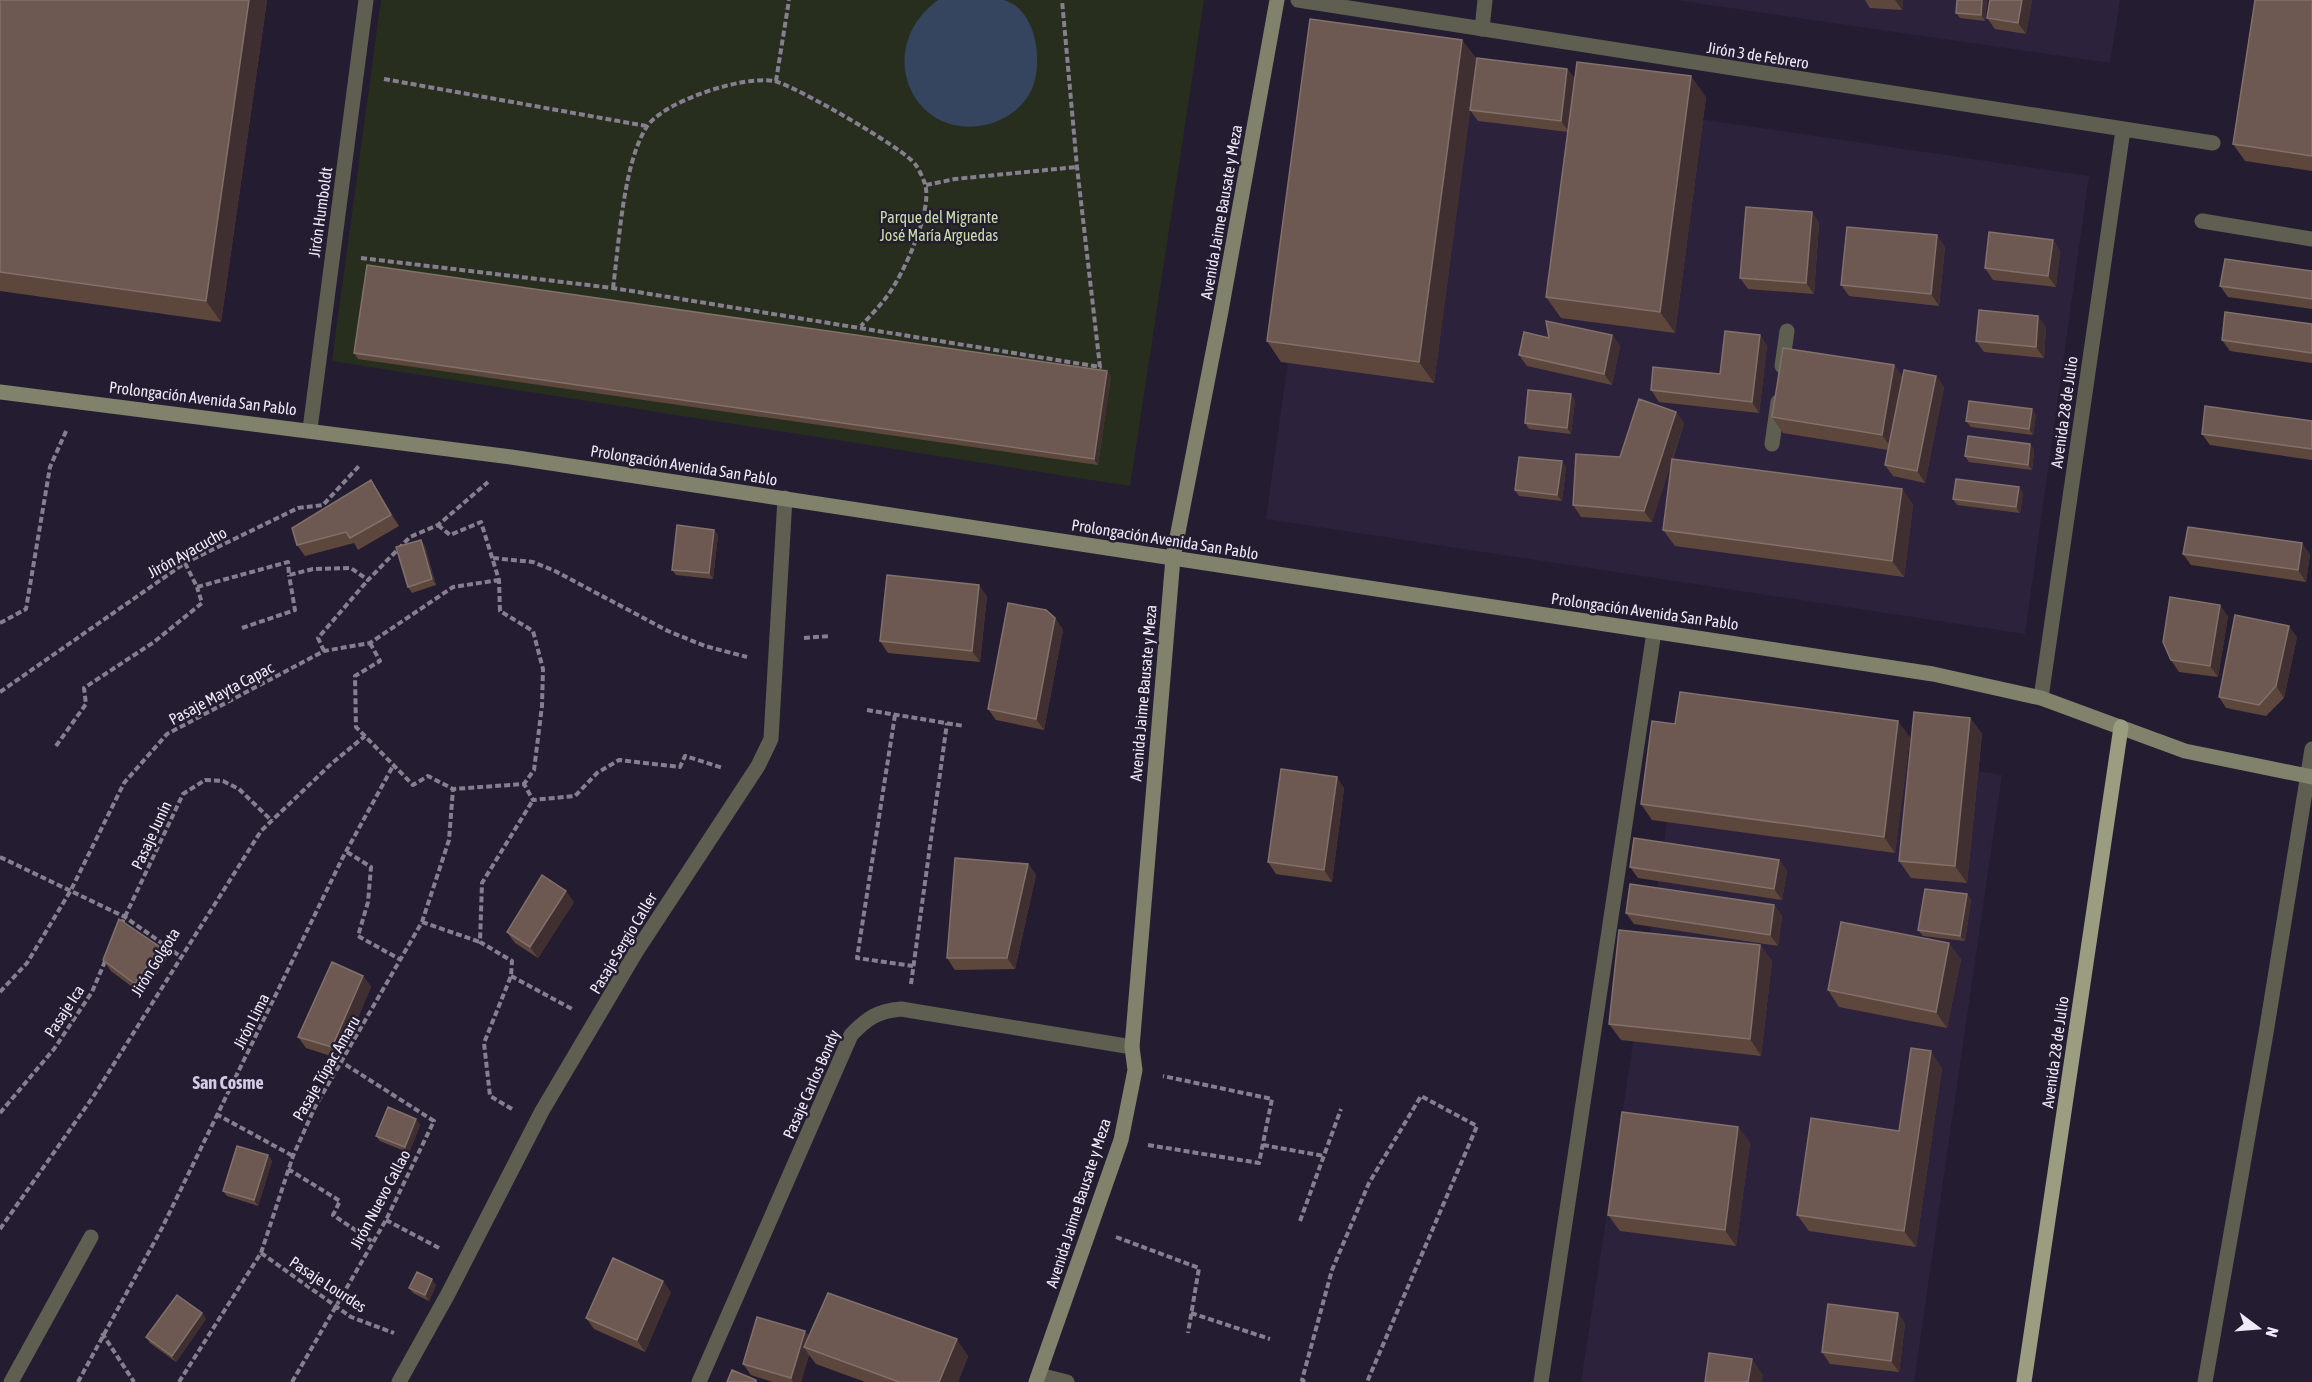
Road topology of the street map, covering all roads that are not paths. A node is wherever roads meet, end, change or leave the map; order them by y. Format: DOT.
graph roads {
  1 [pos="366,0"];
  2 [pos="1277,0"];
  3 [pos="1298,0"];
  4 [pos="1485,0"];
  5 [pos="1482,29"];
  6 [pos="2123,130"];
  7 [pos="2213,143"];
  8 [pos="2202,221"];
  9 [pos="2312,238"];
  10 [pos="1787,331"];
  11 [pos="0,392"];
  12 [pos="310,429"];
  13 [pos="1772,444"];
  14 [pos="785,498"];
  15 [pos="1173,558"];
  16 [pos="1654,632"];
  17 [pos="2041,698"];
  18 [pos="2121,728"];
  19 [pos="2312,749"];
  20 [pos="2310,777"];
  21 [pos="1132,1047"];
  22 [pos="91,1237"];
  23 [pos="1038,1378"];
  24 [pos="11,1382"];
  25 [pos="399,1382"];
  26 [pos="699,1382"];
  27 [pos="1066,1382"];
  28 [pos="1541,1382"];
  29 [pos="2024,1382"];
  30 [pos="2205,1382"];
  1 -- 12 [label="street, Jirón Humboldt"];
  2 -- 15 [label="street, Avenida Jaime Bausate y Meza"];
  3 -- 5 [label="street, Jirón 3 de Febrero"];
  4 -- 5 [label="street"];
  5 -- 6 [label="street, Jirón 3 de Febrero"];
  6 -- 7 [label="street, Jirón 3 de Febrero"];
  6 -- 17 [label="street, Avenida 28 de Julio"];
  8 -- 9 [label="street"];
  10 -- 13 [label="street"];
  11 -- 12 [label="street, Prolongación Avenida San Pablo"];
  12 -- 14 [label="street, Prolongación Avenida San Pablo"];
  14 -- 15 [label="street, Prolongación Avenida San Pablo"];
  14 -- 25 [label="street, Pasaje Sergio Caller"];
  15 -- 16 [label="street, Prolongación Avenida San Pablo"];
  15 -- 21 [label="street, Avenida Jaime Bausate y Meza"];
  16 -- 17 [label="street, Prolongación Avenida San Pablo"];
  16 -- 28 [label="street"];
  17 -- 18 [label="street, Prolongación Avenida San Pablo"];
  18 -- 20 [label="street, Prolongación Avenida San Pablo"];
  18 -- 29 [label="main road, Avenida 28 de Julio"];
  19 -- 20 [label="street"];
  20 -- 30 [label="street"];
  21 -- 23 [label="street, Avenida Jaime Bausate y Meza"];
  21 -- 26 [label="street, Pasaje Carlos Bondy"];
  22 -- 24 [label="street"];
  23 -- 27 [label="street"];
}
